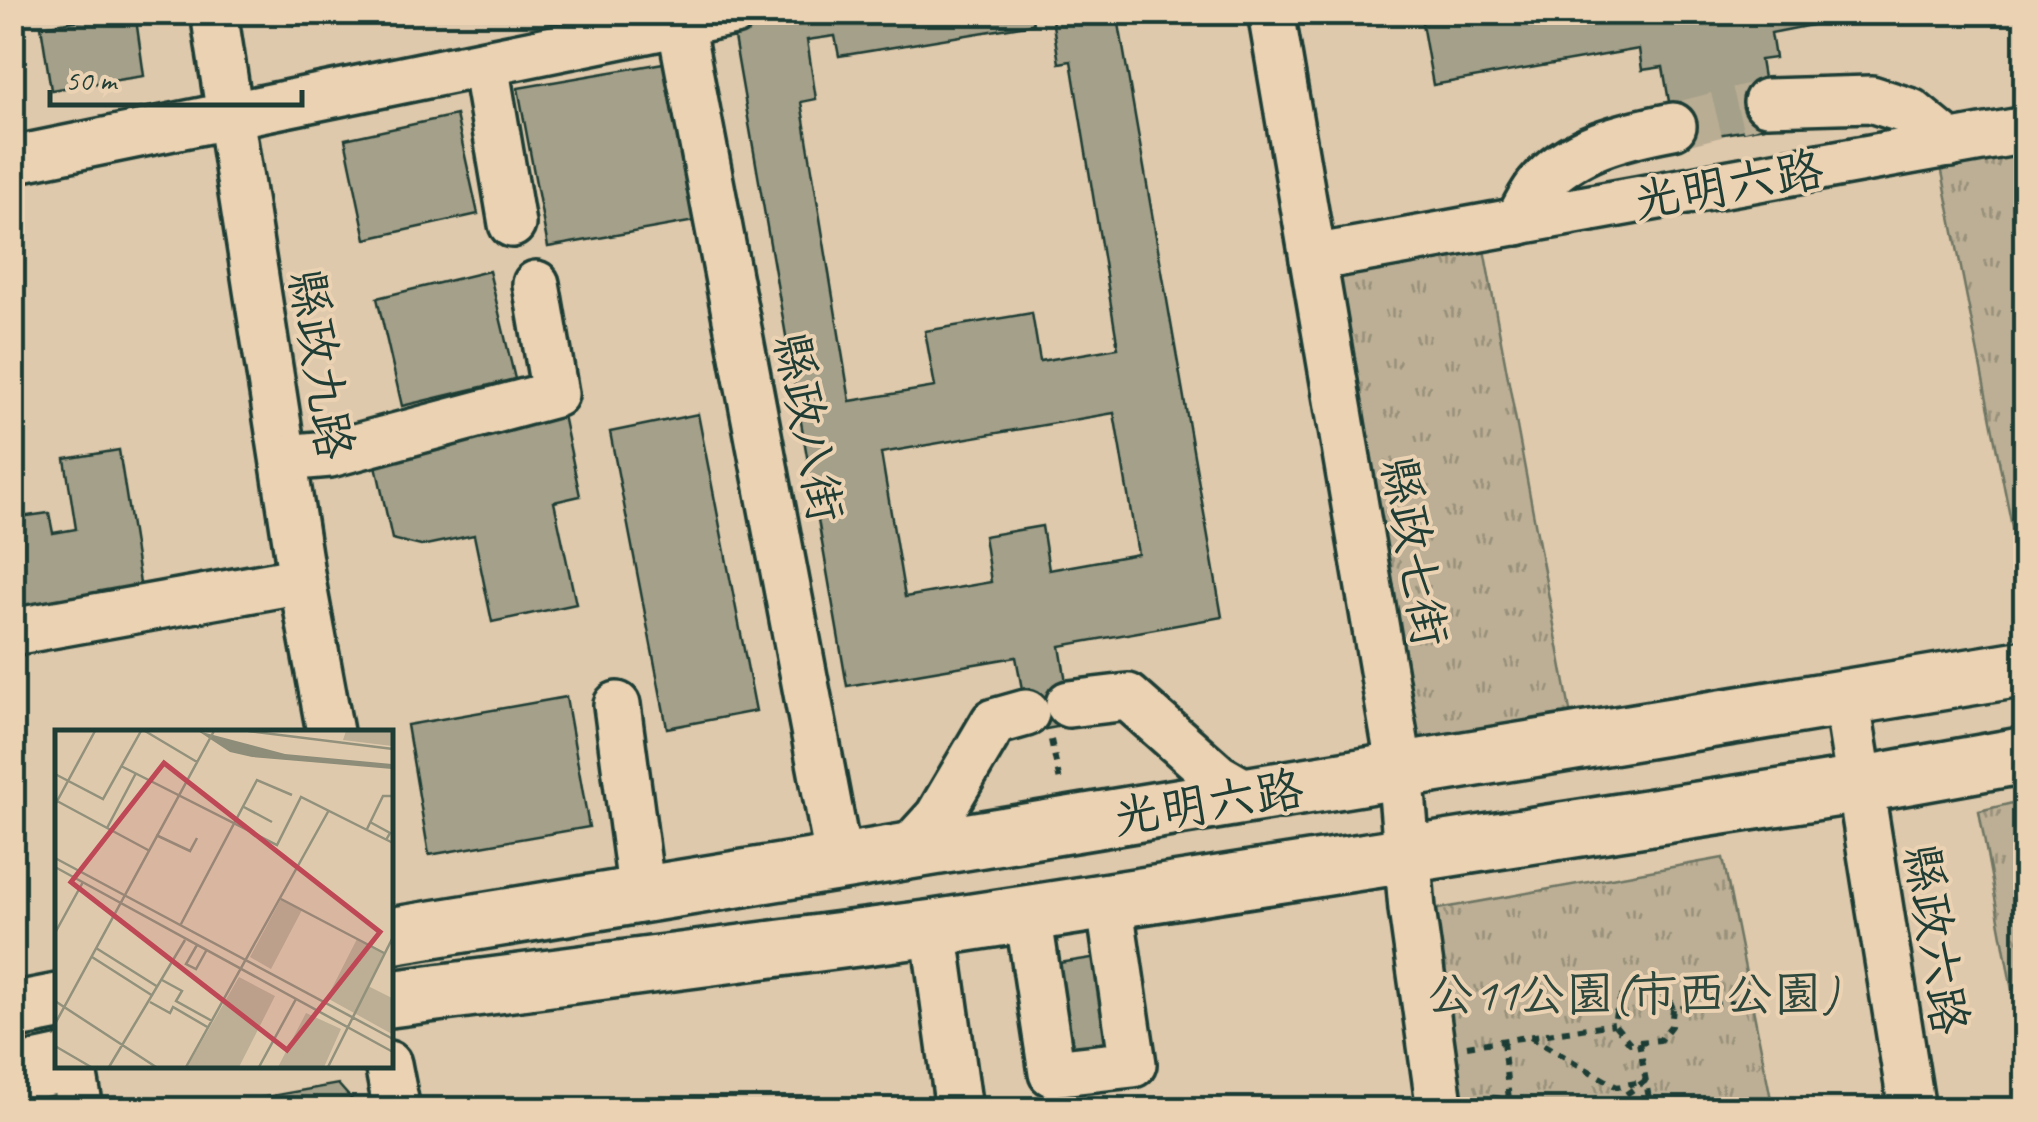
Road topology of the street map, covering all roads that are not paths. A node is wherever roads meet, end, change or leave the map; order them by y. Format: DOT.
graph roads {
  1 [pos="214,12"];
  2 [pos="734,12"];
  3 [pos="1271,12"];
  4 [pos="679,18"];
  5 [pos="485,64"];
  6 [pos="1767,102"];
  7 [pos="230,116"];
  8 [pos="1673,126"];
  9 [pos="2026,130"];
  10 [pos="1950,144"];
  11 [pos="12,160"];
  12 [pos="1518,222"];
  13 [pos="512,224"];
  14 [pos="1313,258"];
  15 [pos="536,284"];
  16 [pos="284,458"];
  17 [pos="302,580"];
  18 [pos="12,632"];
  19 [pos="2026,668"];
  20 [pos="1846,697"];
  21 [pos="616,705"];
  22 [pos="330,730"];
  23 [pos="2026,755"];
  24 [pos="1400,770"];
  25 [pos="1859,784"];
  26 [pos="1249,795"];
  27 [pos="906,851"];
  28 [pos="1408,856"];
  29 [pos="839,862"];
  30 [pos="642,895"];
  31 [pos="1108,901"];
  32 [pos="1028,914"];
  33 [pos="934,928"];
  34 [pos="392,936"];
  35 [pos="392,999"];
  36 [pos="55,1003"];
  37 [pos="12,1011"];
  38 [pos="55,1066"];
  39 [pos="73,1067"];
  40 [pos="389,1067"];
  41 [pos="12,1075"];
  42 [pos="80,1110"];
  43 [pos="396,1110"];
  44 [pos="959,1110"];
  45 [pos="1440,1110"];
  46 [pos="1912,1110"];
  1 -- 7 [label="street, 縣政九路"];
  2 -- 4 [label="street"];
  3 -- 14 [label="street, 縣政七街"];
  4 -- 5 [label="street"];
  4 -- 29 [label="street, 縣政八街"];
  5 -- 7 [label="street"];
  5 -- 13 [label="street"];
  6 -- 10 [label="street"];
  7 -- 11 [label="street"];
  7 -- 16 [label="street, 縣政九路"];
  8 -- 12 [label="street"];
  9 -- 10 [label="street, 光明六路"];
  10 -- 12 [label="street, 光明六路"];
  12 -- 14 [label="street, 光明六路"];
  14 -- 24 [label="street, 縣政七街"];
  15 -- 16 [label="street"];
  16 -- 17 [label="street, 縣政九路"];
  17 -- 18 [label="street"];
  17 -- 22 [label="street, 縣政九路"];
  19 -- 20 [label="main road, 光明六路"];
  20 -- 24 [label="main road, 光明六路"];
  20 -- 25 [label="street, 縣政六路"];
  21 -- 30 [label="street"];
  23 -- 25 [label="main road, 光明六路"];
  24 -- 26 [label="main road, 光明六路"];
  24 -- 28 [label="street, 縣政七街"];
  25 -- 28 [label="main road, 光明六路"];
  25 -- 46 [label="street, 縣政六路"];
  26 -- 27 [label="main road, 光明六路"];
  26 -- 27 [label="street"];
  27 -- 29 [label="main road, 光明六路"];
  28 -- 31 [label="main road, 光明六路"];
  28 -- 45 [label="street, 縣政七街"];
  29 -- 30 [label="main road, 光明六路"];
  30 -- 34 [label="main road, 光明六路"];
  31 -- 32 [label="main road, 光明六路"];
  31 -- 32 [label="street"];
  32 -- 33 [label="main road, 光明六路"];
  33 -- 35 [label="main road, 光明六路"];
  33 -- 44 [label="street"];
  36 -- 37 [label="main road"];
  38 -- 41 [label="main road"];
  39 -- 42 [label="street"];
  40 -- 43 [label="street"];
}
